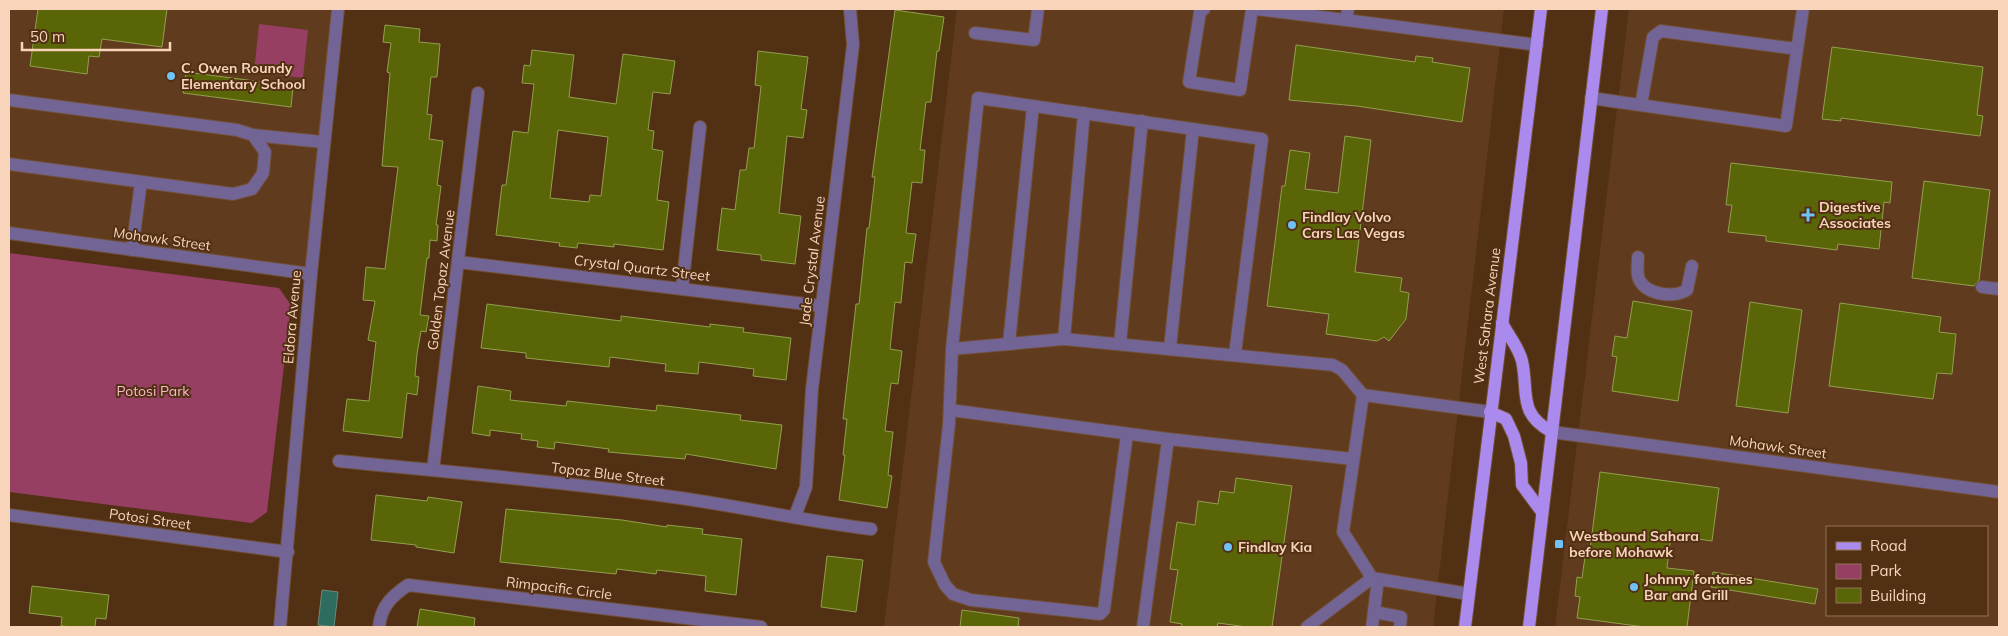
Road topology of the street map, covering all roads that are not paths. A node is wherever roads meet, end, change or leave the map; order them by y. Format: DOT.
graph roads {
  1 [pos="338,9"];
  2 [pos="850,9"];
  3 [pos="1038,9"];
  4 [pos="1204,9"];
  5 [pos="1254,9"];
  6 [pos="1541,9"];
  7 [pos="1602,9"];
  8 [pos="1803,9"];
  9 [pos="1347,14"];
  10 [pos="975,33"];
  11 [pos="1537,45"];
  12 [pos="1797,49"];
  13 [pos="478,93"];
  14 [pos="1591,98"];
  15 [pos="9,100"];
  16 [pos="1641,105"];
  17 [pos="1033,106"];
  18 [pos="1084,113"];
  19 [pos="1142,122"];
  20 [pos="700,126"];
  21 [pos="1193,129"];
  22 [pos="253,135"];
  23 [pos="323,142"];
  24 [pos="9,164"];
  25 [pos="140,182"];
  26 [pos="9,233"];
  27 [pos="132,250"];
  28 [pos="1638,257"];
  29 [pos="458,262"];
  30 [pos="1692,266"];
  31 [pos="311,274"];
  32 [pos="1982,287"];
  33 [pos="682,288"];
  34 [pos="1999,289"];
  35 [pos="822,306"];
  36 [pos="1502,323"];
  37 [pos="1064,339"];
  38 [pos="1009,343"];
  39 [pos="1120,344"];
  40 [pos="1170,348"];
  41 [pos="952,349"];
  42 [pos="1235,354"];
  43 [pos="1363,395"];
  44 [pos="950,410"];
  45 [pos="1490,412"];
  46 [pos="1552,432"];
  47 [pos="1127,434"];
  48 [pos="1168,439"];
  49 [pos="1353,459"];
  50 [pos="339,461"];
  51 [pos="432,470"];
  52 [pos="1999,492"];
  53 [pos="1542,512"];
  54 [pos="9,515"];
  55 [pos="795,516"];
  56 [pos="871,529"];
  57 [pos="288,552"];
  58 [pos="1375,578"];
  59 [pos="1469,594"];
  60 [pos="1374,612"];
  61 [pos="280,627"];
  62 [pos="379,627"];
  63 [pos="761,627"];
  64 [pos="1143,627"];
  65 [pos="1307,627"];
  66 [pos="1372,627"];
  67 [pos="1400,627"];
  68 [pos="1465,627"];
  69 [pos="1529,627"];
  1 -- 23 [label="street, Eldora Avenue"];
  2 -- 35 [label="street, Jade Crystal Avenue"];
  3 -- 10 [label="street"];
  4 -- 5 [label="street"];
  5 -- 9 [label="street"];
  6 -- 11 [label="main road, West Sahara Avenue"];
  7 -- 14 [label="main road"];
  8 -- 12 [label="street"];
  9 -- 11 [label="street"];
  11 -- 36 [label="main road, West Sahara Avenue"];
  12 -- 16 [label="street"];
  12 -- 16 [label="street"];
  13 -- 29 [label="street, Golden Topaz Avenue"];
  14 -- 16 [label="street"];
  14 -- 46 [label="main road"];
  15 -- 22 [label="street"];
  17 -- 18 [label="street"];
  17 -- 38 [label="street"];
  17 -- 41 [label="street"];
  18 -- 19 [label="street"];
  18 -- 37 [label="street"];
  19 -- 21 [label="street"];
  19 -- 39 [label="street"];
  20 -- 33 [label="street"];
  21 -- 40 [label="street"];
  21 -- 42 [label="street"];
  22 -- 23 [label="street"];
  22 -- 25 [label="street"];
  23 -- 31 [label="street, Eldora Avenue"];
  24 -- 25 [label="street"];
  25 -- 27 [label="street"];
  26 -- 27 [label="street, Mohawk Street"];
  27 -- 31 [label="street, Mohawk Street"];
  28 -- 30 [label="street"];
  29 -- 33 [label="street, Crystal Quartz Street"];
  29 -- 51 [label="street, Golden Topaz Avenue"];
  31 -- 57 [label="street, Eldora Avenue"];
  32 -- 34 [label="street"];
  33 -- 35 [label="street, Crystal Quartz Street"];
  35 -- 55 [label="street, Jade Crystal Avenue"];
  36 -- 45 [label="main road, West Sahara Avenue"];
  36 -- 46 [label="main road"];
  37 -- 38 [label="street"];
  37 -- 39 [label="street"];
  38 -- 41 [label="street"];
  39 -- 40 [label="street"];
  40 -- 42 [label="street"];
  41 -- 44 [label="street"];
  42 -- 43 [label="street"];
  43 -- 45 [label="street"];
  43 -- 49 [label="street"];
  44 -- 47 [label="street"];
  44 -- 47 [label="street"];
  45 -- 53 [label="main road"];
  45 -- 59 [label="main road, West Sahara Avenue"];
  46 -- 52 [label="street, Mohawk Street"];
  46 -- 53 [label="main road"];
  47 -- 48 [label="street"];
  48 -- 49 [label="street"];
  48 -- 64 [label="street"];
  49 -- 58 [label="street"];
  50 -- 51 [label="street, Topaz Blue Street"];
  51 -- 55 [label="street, Topaz Blue Street"];
  53 -- 69 [label="main road"];
  54 -- 57 [label="street, Potosi Street"];
  55 -- 56 [label="street, Topaz Blue Street"];
  57 -- 61 [label="street, Eldora Avenue"];
  58 -- 59 [label="street"];
  58 -- 60 [label="street"];
  58 -- 65 [label="street"];
  59 -- 68 [label="main road, West Sahara Avenue"];
  60 -- 66 [label="street"];
  60 -- 67 [label="street"];
  62 -- 63 [label="street, Rimpacific Circle"];
}
